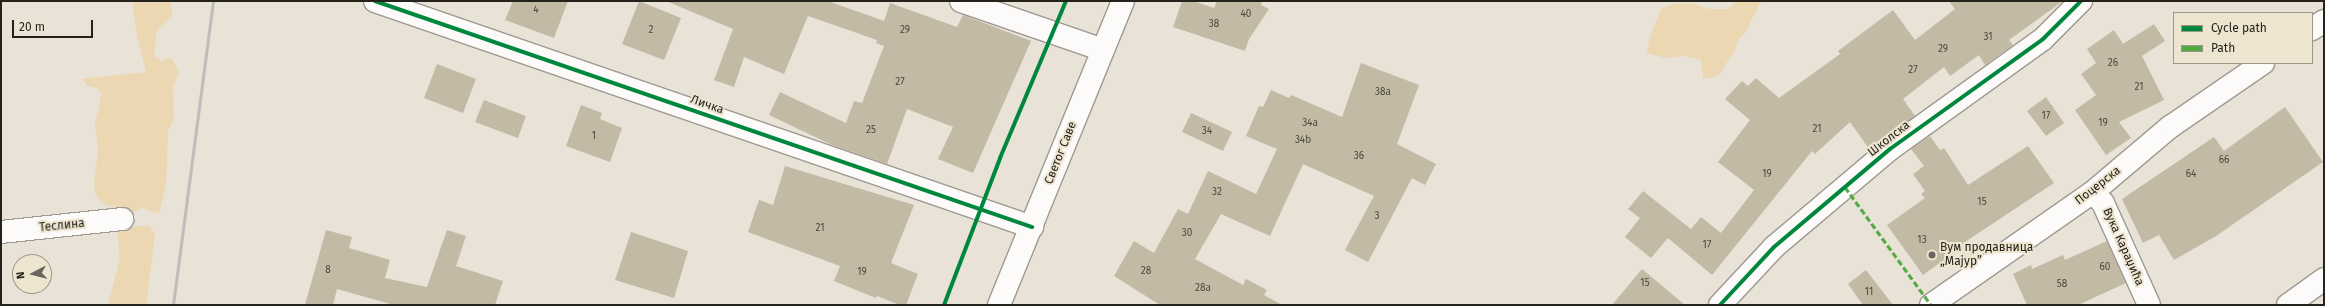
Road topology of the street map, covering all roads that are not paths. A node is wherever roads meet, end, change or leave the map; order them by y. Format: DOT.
graph roads {
  1 [pos="375,1"];
  2 [pos="961,1"];
  3 [pos="1123,1"];
  4 [pos="2081,1"];
  5 [pos="2324,21"];
  6 [pos="2313,28"];
  7 [pos="1103,50"];
  8 [pos="2261,64"];
  9 [pos="2093,192"];
  10 [pos="122,219"];
  11 [pos="1032,227"];
  12 [pos="1,232"];
  13 [pos="2324,279"];
  14 [pos="1934,304"];
  15 [pos="999,305"];
  16 [pos="1720,305"];
  17 [pos="2149,305"];
  18 [pos="2288,305"];
  1 -- 11 [label="street, Личка"];
  2 -- 7 [label="street"];
  3 -- 7 [label="street, Светог Саве"];
  4 -- 16 [label="street, Школска"];
  5 -- 6 [label="street"];
  7 -- 11 [label="street, Светог Саве"];
  8 -- 9 [label="street, Поцерска"];
  9 -- 14 [label="street, Поцерска"];
  9 -- 17 [label="street, Вука Караџића"];
  10 -- 12 [label="street, Теслина"];
  11 -- 15 [label="street, Светог Саве"];
  13 -- 18 [label="street"];
}
